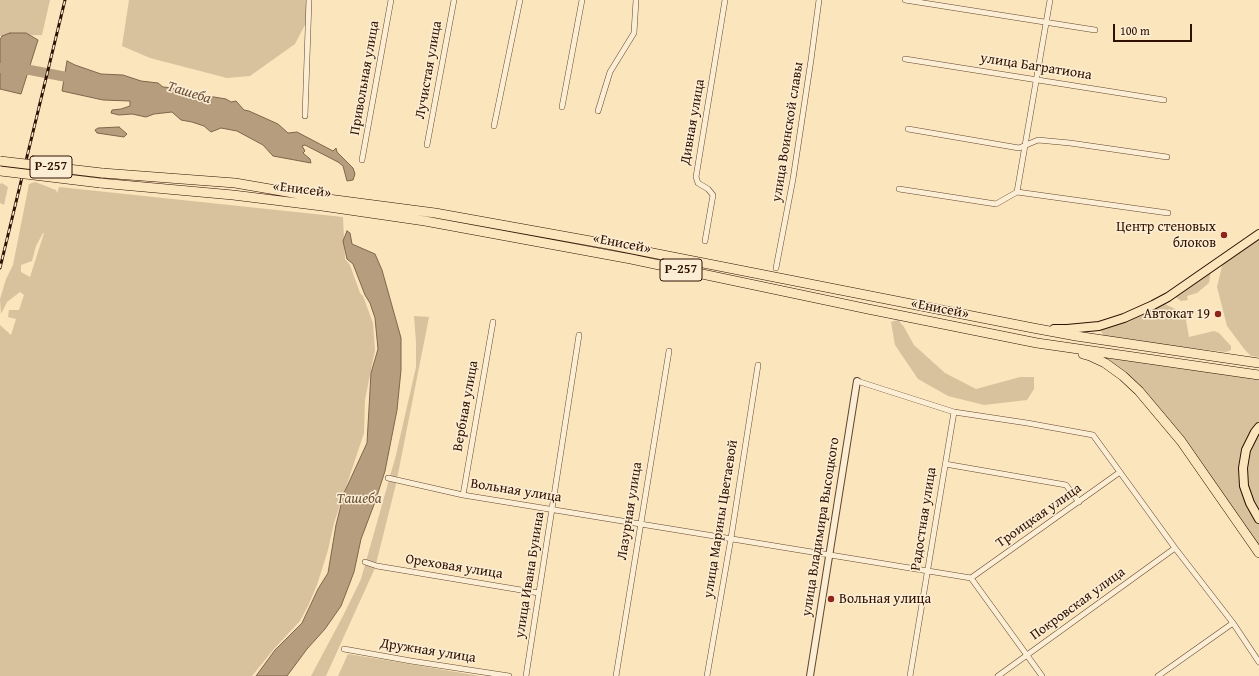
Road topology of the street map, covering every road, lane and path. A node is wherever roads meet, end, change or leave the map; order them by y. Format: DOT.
graph roads {
  1 [pos="309,0"];
  2 [pos="391,0"];
  3 [pos="454,0"];
  4 [pos="520,0"];
  5 [pos="582,0"];
  6 [pos="636,0"];
  7 [pos="725,0"];
  8 [pos="819,0"];
  9 [pos="905,0"];
  10 [pos="1050,0"];
  11 [pos="1046,22"];
  12 [pos="1095,30"];
  13 [pos="905,59"];
  14 [pos="1037,80"];
  15 [pos="1164,100"];
  16 [pos="562,107"];
  17 [pos="598,111"];
  18 [pos="305,116"];
  19 [pos="494,126"];
  20 [pos="908,129"];
  21 [pos="427,145"];
  22 [pos="1026,146"];
  23 [pos="1167,157"];
  24 [pos="362,160"];
  25 [pos="0,161"];
  26 [pos="0,171"];
  27 [pos="899,189"];
  28 [pos="1017,192"];
  29 [pos="1168,213"];
  30 [pos="1259,234"];
  31 [pos="705,242"];
  32 [pos="776,268"];
  33 [pos="493,322"];
  34 [pos="1032,328"];
  35 [pos="579,335"];
  36 [pos="1037,342"];
  37 [pos="669,351"];
  38 [pos="1259,363"];
  39 [pos="758,365"];
  40 [pos="1259,376"];
  41 [pos="857,381"];
  42 [pos="954,412"];
  43 [pos="1259,427"];
  44 [pos="945,464"];
  45 [pos="1120,472"];
  46 [pos="388,478"];
  47 [pos="463,495"];
  48 [pos="1079,502"];
  49 [pos="552,509"];
  50 [pos="1259,519"];
  51 [pos="640,523"];
  52 [pos="731,538"];
  53 [pos="1173,549"];
  54 [pos="1259,553"];
  55 [pos="829,554"];
  56 [pos="365,562"];
  57 [pos="928,571"];
  58 [pos="971,578"];
  59 [pos="539,593"];
  60 [pos="1233,623"];
  61 [pos="344,649"];
  62 [pos="1027,656"];
  63 [pos="1259,662"];
  64 [pos="509,676"];
  65 [pos="526,676"];
  66 [pos="616,676"];
  67 [pos="707,676"];
  68 [pos="810,676"];
  69 [pos="910,676"];
  70 [pos="998,676"];
  71 [pos="1042,676"];
  72 [pos="1158,676"];
  1 -- 18 [label="street"];
  2 -- 24 [label="street, Привольная улица"];
  3 -- 21 [label="street, Лучистая улица"];
  4 -- 19 [label="street"];
  5 -- 16 [label="street"];
  6 -- 17 [label="street"];
  7 -- 31 [label="street, Дивная улица"];
  8 -- 32 [label="street, улица Воинской славы"];
  9 -- 11 [label="street"];
  10 -- 11 [label="street"];
  11 -- 12 [label="street"];
  11 -- 14 [label="street"];
  13 -- 14 [label="street, улица Багратиона"];
  14 -- 15 [label="street, улица Багратиона"];
  14 -- 22 [label="street"];
  20 -- 22 [label="street"];
  22 -- 23 [label="street"];
  22 -- 28 [label="street"];
  25 -- 34 [label="highway, «Енисей» / Р-257, bridge"];
  26 -- 36 [label="highway, «Енисей» / Р-257, bridge"];
  27 -- 28 [label="street"];
  28 -- 29 [label="street"];
  30 -- 34 [label="main road"];
  33 -- 47 [label="street, Вербная улица"];
  34 -- 38 [label="highway, «Енисей» / Р-257"];
  35 -- 49 [label="street, улица Ивана Бунина"];
  36 -- 40 [label="highway, «Енисей» / Р-257"];
  36 -- 54 [label="highway"];
  37 -- 51 [label="street, Лазурная улица"];
  39 -- 52 [label="street, улица Марины Цветаевой"];
  41 -- 42 [label="street"];
  41 -- 55 [label="street, улица Владимира Высоцкого"];
  42 -- 44 [label="street, Радостная улица"];
  42 -- 45 [label="street"];
  43 -- 50 [label="main road"];
  44 -- 48 [label="street"];
  44 -- 57 [label="street, Радостная улица"];
  45 -- 48 [label="street, Троицкая улица"];
  45 -- 53 [label="street"];
  46 -- 47 [label="street, Вольная улица"];
  47 -- 49 [label="street, Вольная улица"];
  48 -- 58 [label="street, Троицкая улица"];
  49 -- 51 [label="street, Вольная улица"];
  49 -- 59 [label="street, улица Ивана Бунина"];
  51 -- 52 [label="street, Вольная улица"];
  51 -- 66 [label="street, Лазурная улица"];
  52 -- 55 [label="street, Вольная улица"];
  52 -- 67 [label="street, улица Марины Цветаевой"];
  53 -- 60 [label="street"];
  53 -- 62 [label="street, Покровская улица"];
  55 -- 57 [label="street, Вольная улица"];
  55 -- 68 [label="street, улица Владимира Высоцкого"];
  56 -- 59 [label="street, Ореховая улица"];
  57 -- 58 [label="street, Вольная улица"];
  57 -- 69 [label="street, Радостная улица"];
  58 -- 62 [label="street"];
  59 -- 65 [label="street, улица Ивана Бунина"];
  60 -- 63 [label="street"];
  60 -- 72 [label="street"];
  61 -- 64 [label="street, Дружная улица"];
  62 -- 70 [label="street, Покровская улица"];
  62 -- 71 [label="street"];
}
